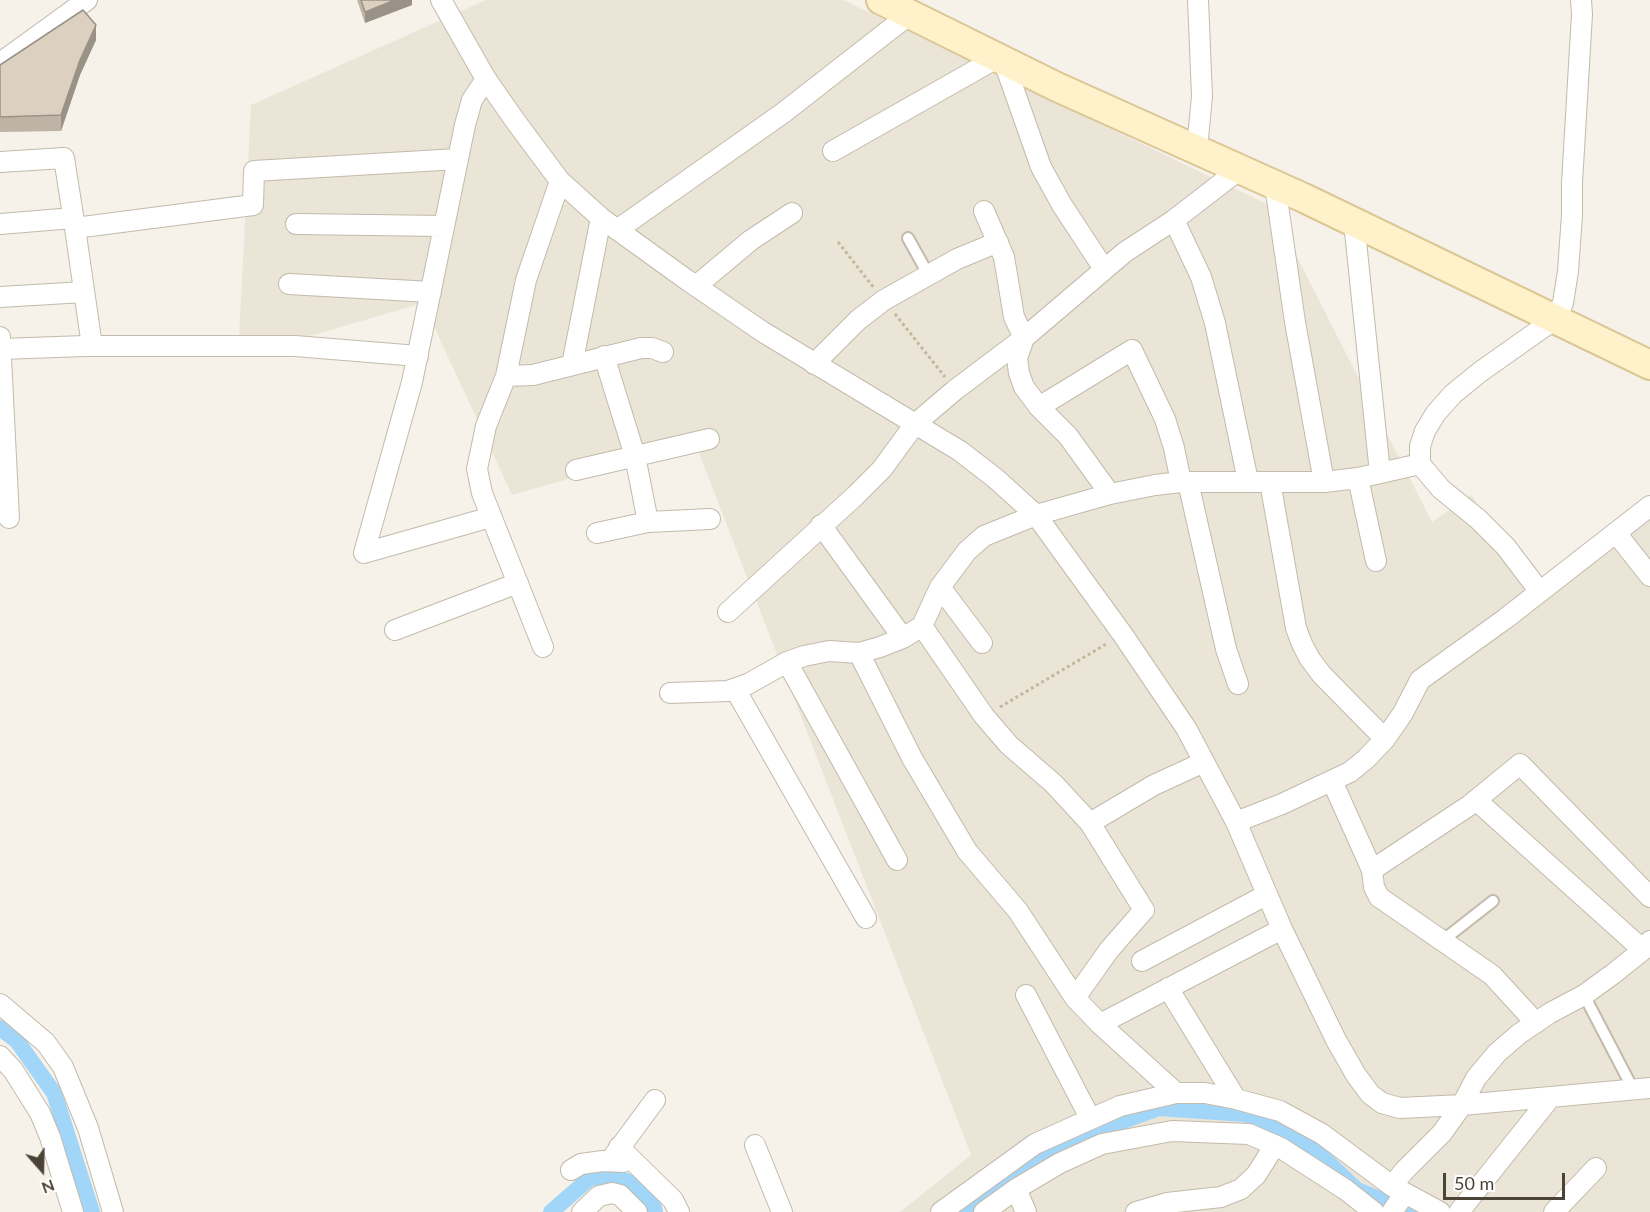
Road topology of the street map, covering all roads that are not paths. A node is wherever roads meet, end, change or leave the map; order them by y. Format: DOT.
graph roads {
  1 [pos="87,0"];
  2 [pos="441,0"];
  3 [pos="881,0"];
  4 [pos="1198,0"];
  5 [pos="1581,0"];
  6 [pos="910,14"];
  7 [pos="1001,60"];
  8 [pos="0,63"];
  9 [pos="486,79"];
  10 [pos="1197,149"];
  11 [pos="833,151"];
  12 [pos="458,159"];
  13 [pos="0,162"];
  14 [pos="1240,169"];
  15 [pos="560,181"];
  16 [pos="1275,185"];
  17 [pos="984,211"];
  18 [pos="792,213"];
  19 [pos="601,218"];
  20 [pos="1174,220"];
  21 [pos="1354,222"];
  22 [pos="74,223"];
  23 [pos="0,224"];
  24 [pos="296,224"];
  25 [pos="444,225"];
  26 [pos="617,230"];
  27 [pos="908,238"];
  28 [pos="998,242"];
  29 [pos="1104,269"];
  30 [pos="928,274"];
  31 [pos="289,284"];
  32 [pos="696,286"];
  33 [pos="84,292"];
  34 [pos="431,292"];
  35 [pos="0,297"];
  36 [pos="1555,319"];
  37 [pos="0,337"];
  38 [pos="1024,338"];
  39 [pos="92,346"];
  40 [pos="1,348"];
  41 [pos="663,352"];
  42 [pos="418,356"];
  43 [pos="604,357"];
  44 [pos="814,364"];
  45 [pos="572,365"];
  46 [pos="1650,365"];
  47 [pos="506,376"];
  48 [pos="1039,407"];
  49 [pos="915,424"];
  50 [pos="709,439"];
  51 [pos="634,456"];
  52 [pos="1420,464"];
  53 [pos="576,470"];
  54 [pos="1380,473"];
  55 [pos="1358,478"];
  56 [pos="1248,481"];
  57 [pos="1184,482"];
  58 [pos="1270,482"];
  59 [pos="1324,482"];
  60 [pos="1110,494"];
  61 [pos="1650,506"];
  62 [pos="1036,515"];
  63 [pos="491,517"];
  64 [pos="9,518"];
  65 [pos="710,519"];
  66 [pos="648,522"];
  67 [pos="821,525"];
  68 [pos="1616,532"];
  69 [pos="597,533"];
  70 [pos="1376,561"];
  71 [pos="1650,576"];
  72 [pos="518,584"];
  73 [pos="940,587"];
  74 [pos="1540,592"];
  75 [pos="728,612"];
  76 [pos="922,626"];
  77 [pos="395,630"];
  78 [pos="903,638"];
  79 [pos="982,643"];
  80 [pos="543,647"];
  81 [pos="859,653"];
  82 [pos="787,662"];
  83 [pos="1238,684"];
  84 [pos="735,689"];
  85 [pos="670,693"];
  86 [pos="1385,739"];
  87 [pos="1204,762"];
  88 [pos="1332,781"];
  89 [pos="1476,800"];
  90 [pos="1236,822"];
  91 [pos="1090,823"];
  92 [pos="897,860"];
  93 [pos="1372,870"];
  94 [pos="1266,895"];
  95 [pos="1650,897"];
  96 [pos="1493,901"];
  97 [pos="867,918"];
  98 [pos="1282,929"];
  99 [pos="1442,941"];
  100 [pos="1646,945"];
  101 [pos="1142,961"];
  102 [pos="1168,988"];
  103 [pos="1026,995"];
  104 [pos="1584,995"];
  105 [pos="1075,998"];
  106 [pos="0,1004"];
  107 [pos="1536,1023"];
  108 [pos="1100,1024"];
  109 [pos="0,1056"];
  110 [pos="1642,1088"];
  111 [pos="1176,1093"];
  112 [pos="1550,1098"];
  113 [pos="1236,1099"];
  114 [pos="655,1100"];
  115 [pos="1462,1105"];
  116 [pos="1090,1118"];
  117 [pos="755,1145"];
  118 [pos="1275,1145"];
  119 [pos="614,1154"];
  120 [pos="1596,1168"];
  121 [pos="571,1170"];
  122 [pos="1016,1189"];
  123 [pos="1398,1197"];
  124 [pos="73,1212"];
  125 [pos="113,1212"];
  126 [pos="582,1212"];
  127 [pos="637,1212"];
  128 [pos="679,1212"];
  129 [pos="782,1212"];
  130 [pos="941,1212"];
  131 [pos="984,1212"];
  132 [pos="1026,1212"];
  133 [pos="1136,1212"];
  134 [pos="1374,1212"];
  135 [pos="1440,1212"];
  136 [pos="1459,1212"];
  137 [pos="1554,1212"];
  1 -- 8 [label="street"];
  2 -- 9 [label="street"];
  3 -- 6 [label="main road"];
  4 -- 10 [label="street"];
  5 -- 36 [label="street"];
  6 -- 7 [label="main road"];
  6 -- 26 [label="street"];
  7 -- 10 [label="main road"];
  7 -- 11 [label="street"];
  7 -- 29 [label="street"];
  9 -- 12 [label="street"];
  9 -- 15 [label="street"];
  10 -- 14 [label="main road"];
  12 -- 22 [label="street"];
  12 -- 25 [label="street"];
  13 -- 22 [label="street"];
  14 -- 16 [label="main road"];
  14 -- 20 [label="street"];
  15 -- 19 [label="street"];
  15 -- 47 [label="street"];
  16 -- 21 [label="main road"];
  16 -- 59 [label="street"];
  17 -- 28 [label="street"];
  18 -- 32 [label="street"];
  19 -- 26 [label="street"];
  19 -- 45 [label="street"];
  20 -- 29 [label="street"];
  20 -- 56 [label="street"];
  21 -- 36 [label="main road"];
  21 -- 54 [label="street"];
  22 -- 23 [label="street"];
  22 -- 33 [label="street"];
  24 -- 25 [label="street"];
  25 -- 34 [label="street"];
  26 -- 32 [label="street"];
  27 -- 30 [label="lane"];
  28 -- 30 [label="street"];
  28 -- 38 [label="street"];
  29 -- 38 [label="street"];
  30 -- 44 [label="street"];
  31 -- 34 [label="street"];
  32 -- 44 [label="street"];
  33 -- 35 [label="street"];
  33 -- 39 [label="street"];
  34 -- 42 [label="street"];
  36 -- 46 [label="main road"];
  36 -- 52 [label="street"];
  37 -- 40 [label="street"];
  38 -- 48 [label="street"];
  38 -- 49 [label="street"];
  39 -- 40 [label="street"];
  39 -- 42 [label="street"];
  40 -- 64 [label="street"];
  41 -- 43 [label="street"];
  42 -- 63 [label="street"];
  43 -- 45 [label="street"];
  43 -- 51 [label="street"];
  44 -- 49 [label="street"];
  45 -- 47 [label="street"];
  47 -- 63 [label="street"];
  48 -- 57 [label="street"];
  48 -- 60 [label="street"];
  49 -- 62 [label="street"];
  49 -- 67 [label="street"];
  50 -- 51 [label="street"];
  51 -- 53 [label="street"];
  51 -- 66 [label="street"];
  52 -- 54 [label="street"];
  52 -- 74 [label="street"];
  54 -- 55 [label="street"];
  55 -- 59 [label="street"];
  55 -- 70 [label="street"];
  56 -- 57 [label="street"];
  56 -- 58 [label="street"];
  57 -- 60 [label="street"];
  57 -- 83 [label="street"];
  58 -- 59 [label="street"];
  58 -- 86 [label="street"];
  60 -- 62 [label="street"];
  61 -- 68 [label="street"];
  62 -- 73 [label="street"];
  62 -- 87 [label="street"];
  63 -- 72 [label="street"];
  65 -- 66 [label="street"];
  66 -- 69 [label="street"];
  67 -- 75 [label="street"];
  67 -- 78 [label="street"];
  68 -- 71 [label="street"];
  68 -- 74 [label="street"];
  72 -- 77 [label="street"];
  72 -- 80 [label="street"];
  73 -- 76 [label="street"];
  73 -- 79 [label="street"];
  74 -- 86 [label="street"];
  76 -- 78 [label="street"];
  76 -- 91 [label="street"];
  78 -- 81 [label="street"];
  81 -- 82 [label="street"];
  81 -- 105 [label="street"];
  82 -- 84 [label="street"];
  82 -- 92 [label="street"];
  84 -- 85 [label="street"];
  84 -- 97 [label="street"];
  86 -- 88 [label="street"];
  87 -- 90 [label="street"];
  87 -- 91 [label="street"];
  88 -- 90 [label="street"];
  88 -- 93 [label="street"];
  89 -- 93 [label="street"];
  89 -- 95 [label="street"];
  89 -- 100 [label="street"];
  90 -- 94 [label="street"];
  91 -- 105 [label="street"];
  93 -- 99 [label="street"];
  94 -- 98 [label="street"];
  94 -- 101 [label="street"];
  96 -- 99 [label="lane"];
  98 -- 102 [label="street"];
  98 -- 115 [label="street"];
  99 -- 107 [label="street"];
  100 -- 104 [label="street"];
  102 -- 108 [label="street"];
  102 -- 113 [label="street"];
  103 -- 116 [label="street"];
  104 -- 107 [label="street"];
  104 -- 110 [label="lane"];
  105 -- 108 [label="street"];
  106 -- 125 [label="street"];
  107 -- 115 [label="street"];
  108 -- 111 [label="street"];
  109 -- 124 [label="street"];
  110 -- 112 [label="street"];
  111 -- 113 [label="street"];
  111 -- 116 [label="street"];
  112 -- 115 [label="street"];
  112 -- 136 [label="street"];
  113 -- 123 [label="street"];
  114 -- 119 [label="street"];
  115 -- 123 [label="street"];
  116 -- 130 [label="street"];
  117 -- 129 [label="street"];
  118 -- 122 [label="street"];
  118 -- 133 [label="street"];
  118 -- 134 [label="street"];
  119 -- 121 [label="street"];
  119 -- 128 [label="street"];
  120 -- 137 [label="street"];
  122 -- 131 [label="street"];
  122 -- 132 [label="street"];
  123 -- 135 [label="street"];
  126 -- 127 [label="street"];
}
